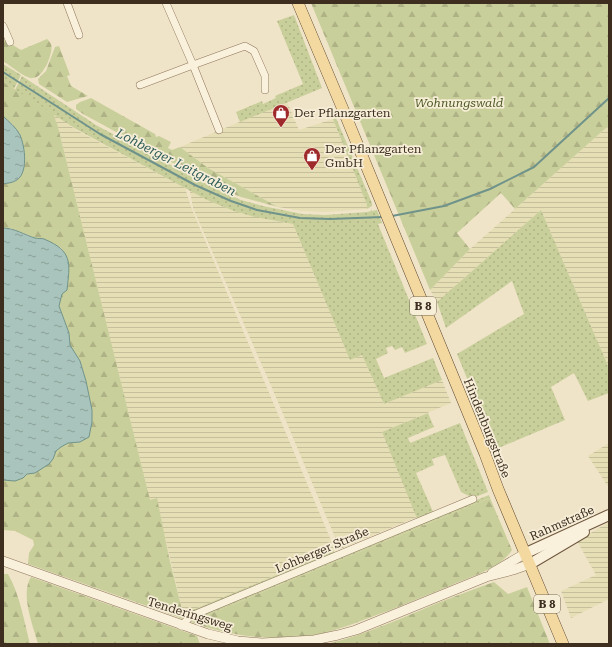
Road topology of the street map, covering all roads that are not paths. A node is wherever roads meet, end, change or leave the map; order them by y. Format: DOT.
graph roads {
  1 [pos="67,3"];
  2 [pos="166,3"];
  3 [pos="298,3"];
  4 [pos="3,26"];
  5 [pos="80,35"];
  6 [pos="10,42"];
  7 [pos="193,65"];
  8 [pos="140,85"];
  9 [pos="265,90"];
  10 [pos="219,130"];
  11 [pos="473,499"];
  12 [pos="609,516"];
  13 [pos="528,558"];
  14 [pos="3,562"];
  15 [pos="181,626"];
  16 [pos="563,644"];
  1 -- 5 [label="street"];
  2 -- 7 [label="street"];
  3 -- 13 [label="main road, Hindenburgstraße / B 8"];
  4 -- 6 [label="street"];
  7 -- 8 [label="street"];
  7 -- 9 [label="street"];
  7 -- 10 [label="street"];
  11 -- 15 [label="street, Lohberger Straße"];
  12 -- 13 [label="main road, Rahmstraße"];
  13 -- 15 [label="street, Tenderingsweg"];
  13 -- 16 [label="main road, Hindenburgstraße / B 8"];
  14 -- 15 [label="street, Tenderingsweg"];
}
